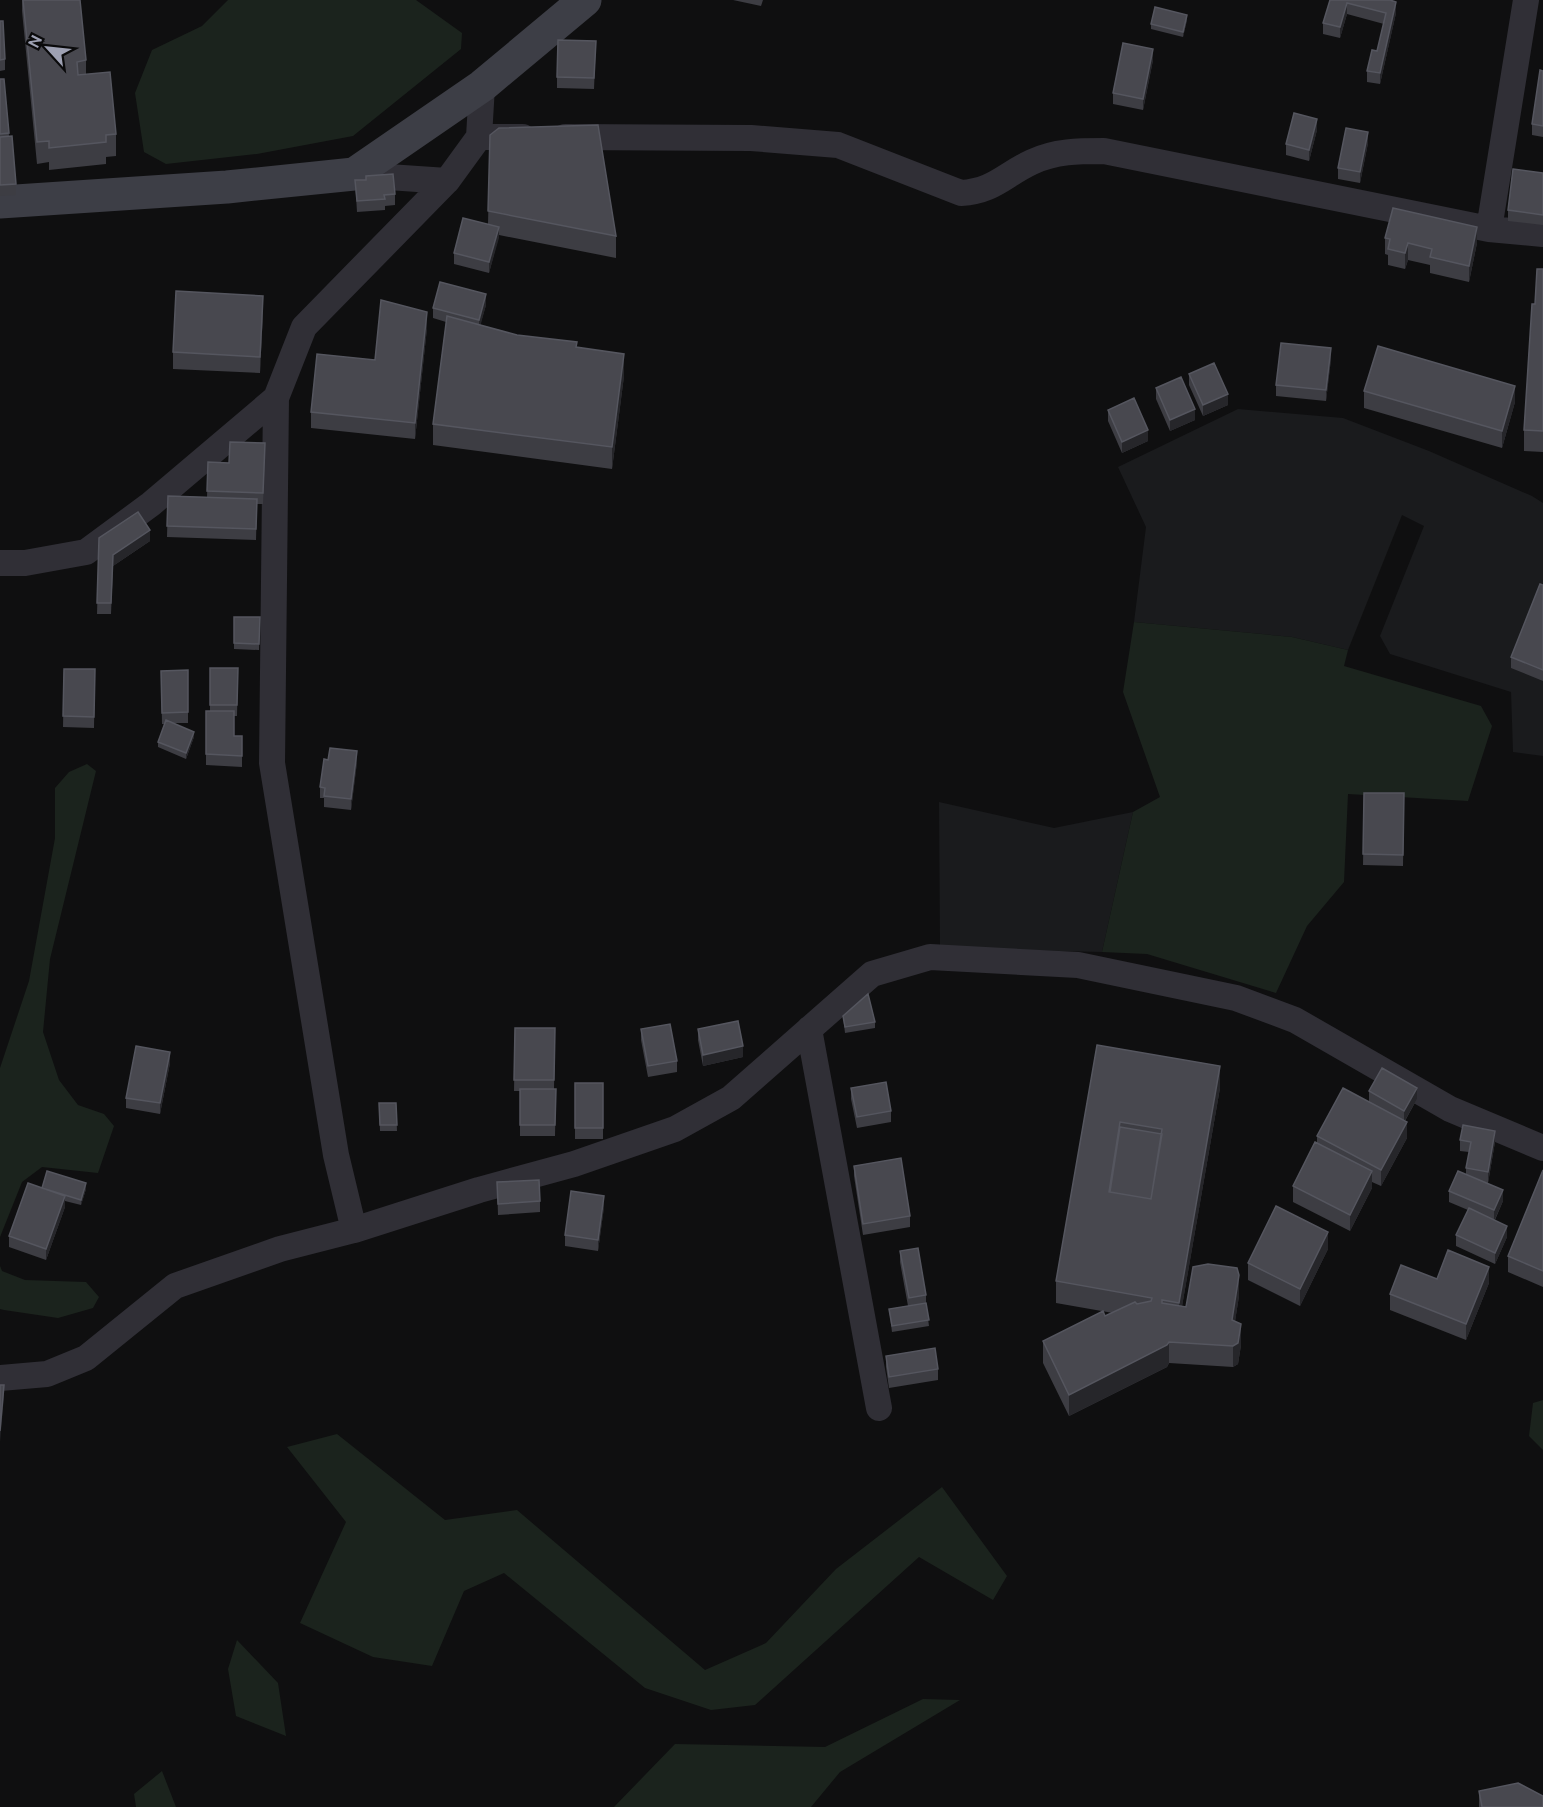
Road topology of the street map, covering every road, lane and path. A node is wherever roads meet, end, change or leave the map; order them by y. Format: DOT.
graph roads {
  1 [pos="585,0"];
  2 [pos="1526,0"];
  3 [pos="482,86"];
  4 [pos="479,137"];
  5 [pos="354,174"];
  6 [pos="447,181"];
  7 [pos="0,202"];
  8 [pos="1489,229"];
  9 [pos="1543,234"];
  10 [pos="276,398"];
  11 [pos="0,563"];
  12 [pos="809,1029"];
  13 [pos="1543,1148"];
  14 [pos="354,1230"];
  15 [pos="0,1378"];
  16 [pos="879,1408"];
  1 -- 3 [label="street"];
  2 -- 8 [label="street"];
  3 -- 4 [label="street"];
  3 -- 5 [label="street"];
  4 -- 6 [label="street"];
  4 -- 8 [label="street"];
  5 -- 6 [label="street"];
  5 -- 7 [label="street"];
  6 -- 10 [label="street"];
  8 -- 9 [label="street"];
  10 -- 11 [label="street"];
  10 -- 14 [label="street"];
  12 -- 13 [label="street"];
  12 -- 14 [label="street"];
  12 -- 16 [label="street"];
  14 -- 15 [label="street"];
}
